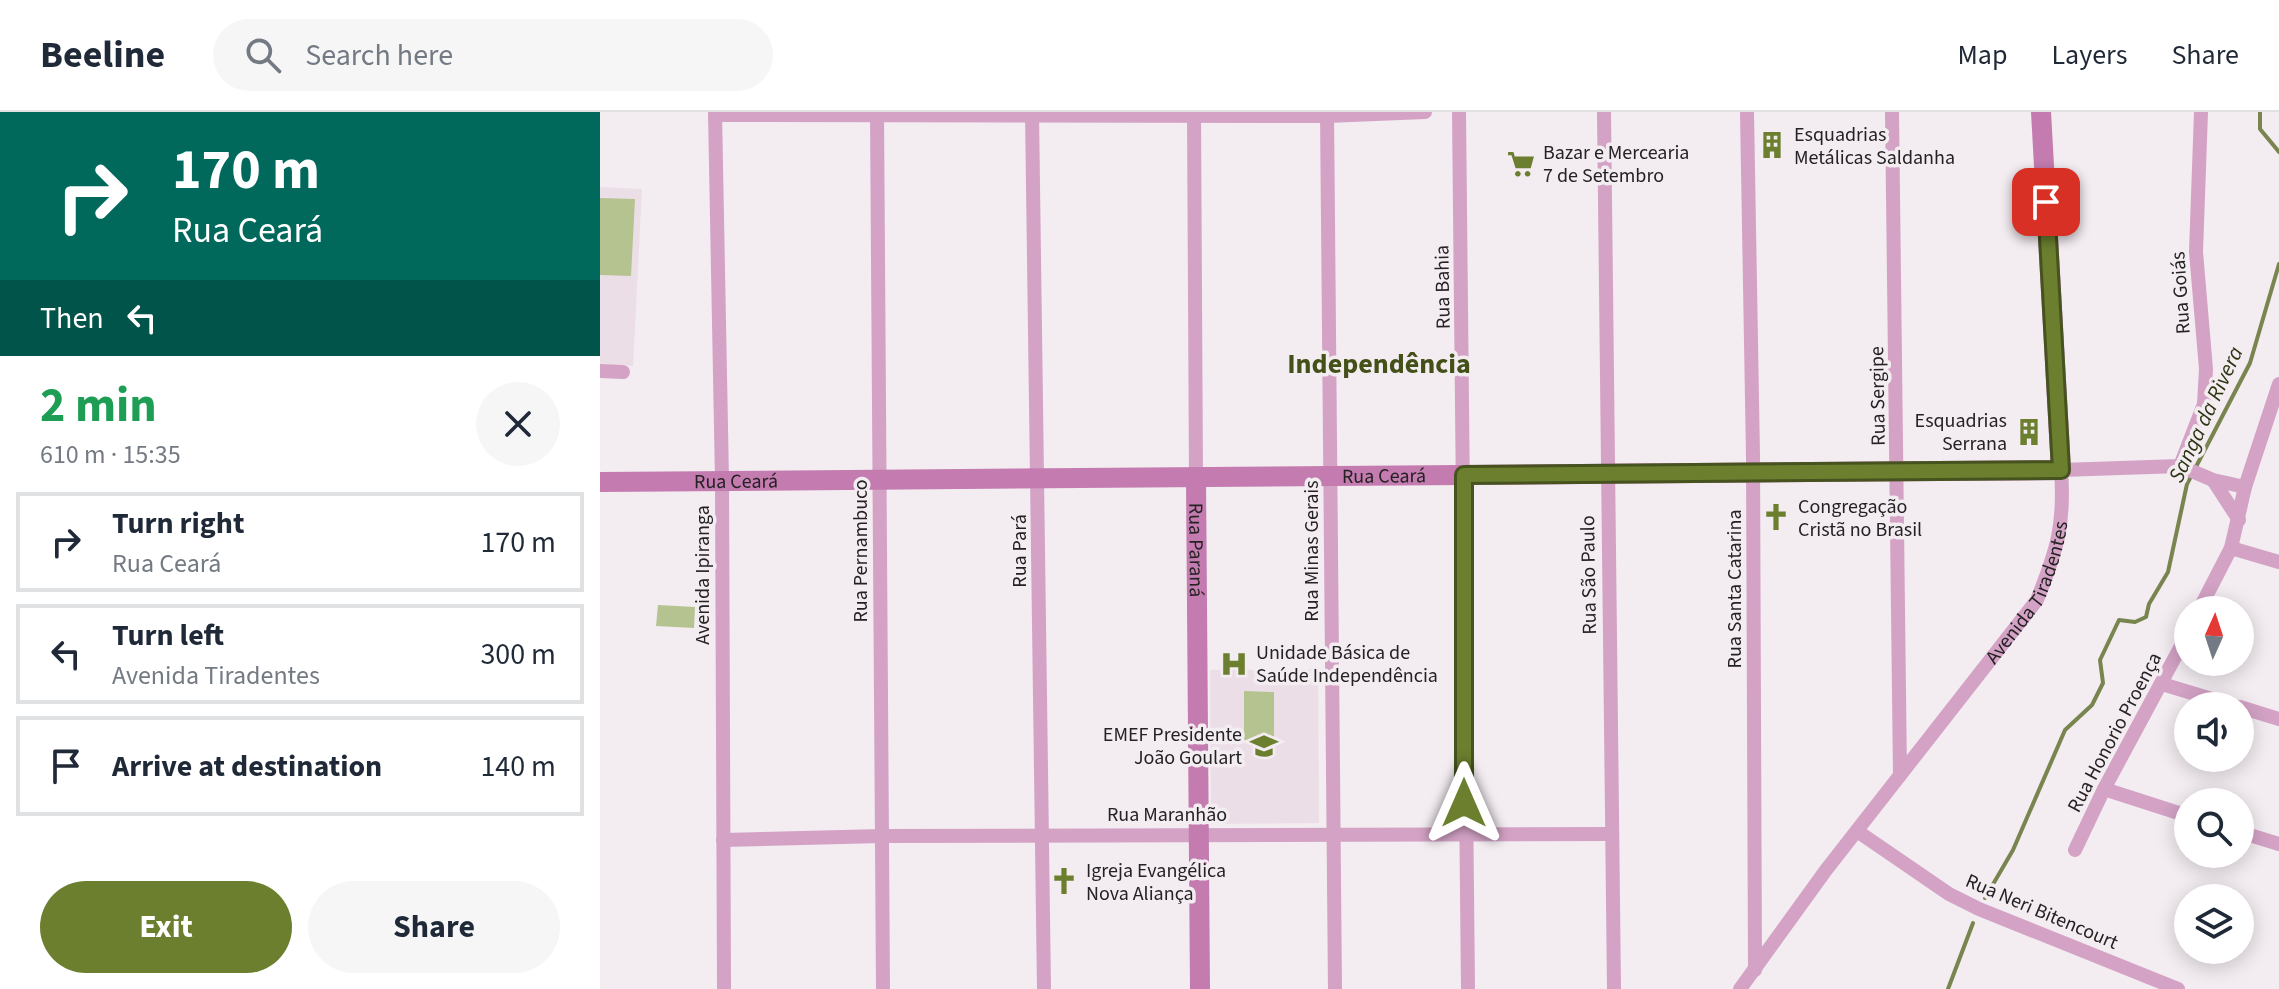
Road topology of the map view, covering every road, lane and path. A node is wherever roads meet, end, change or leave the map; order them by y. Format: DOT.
graph roads {
  1 [pos="1425,112"];
  2 [pos="1459,112"];
  3 [pos="1604,112"];
  4 [pos="1747,112"];
  5 [pos="1892,112"];
  6 [pos="2041,112"];
  7 [pos="2201,112"];
  8 [pos="1194,113"];
  9 [pos="715,114"];
  10 [pos="877,114"];
  11 [pos="1032,114"];
  12 [pos="1327,114"];
  13 [pos="600,371"];
  14 [pos="623,372"];
  15 [pos="2279,384"];
  16 [pos="2184,468"];
  17 [pos="2061,470"];
  18 [pos="1898,471"];
  19 [pos="1607,474"];
  20 [pos="1753,474"];
  21 [pos="1464,475"];
  22 [pos="1331,476"];
  23 [pos="1196,478"];
  24 [pos="722,480"];
  25 [pos="1039,480"];
  26 [pos="2213,480"];
  27 [pos="600,482"];
  28 [pos="880,482"];
  29 [pos="2245,487"];
  30 [pos="2239,520"];
  31 [pos="2231,548"];
  32 [pos="2279,562"];
  33 [pos="2206,596"];
  34 [pos="2174,660"];
  35 [pos="2162,684"];
  36 [pos="2188,692"];
  37 [pos="2254,712"];
  38 [pos="2279,719"];
  39 [pos="1900,775"];
  40 [pos="2104,789"];
  41 [pos="2174,812"];
  42 [pos="1857,831"];
  43 [pos="1464,833"];
  44 [pos="1198,834"];
  45 [pos="1333,834"];
  46 [pos="1611,834"];
  47 [pos="1040,835"];
  48 [pos="882,836"];
  49 [pos="2254,836"];
  50 [pos="723,840"];
  51 [pos="2279,844"];
  52 [pos="2075,850"];
  53 [pos="1755,970"];
  54 [pos="724,989"];
  55 [pos="883,989"];
  56 [pos="1044,989"];
  57 [pos="1200,989"];
  58 [pos="1335,989"];
  59 [pos="1468,989"];
  60 [pos="1614,989"];
  61 [pos="1740,989"];
  62 [pos="2178,989"];
  1 -- 12 [label="street"];
  2 -- 21 [label="street, Rua Bahia"];
  3 -- 19 [label="street, Rua São Paulo"];
  4 -- 20 [label="street, Rua Santa Catarina"];
  5 -- 18 [label="street, Rua Sergipe"];
  6 -- 17 [label="street, Avenida Tiradentes"];
  7 -- 16 [label="street, Rua Goiás"];
  8 -- 11 [label="street"];
  8 -- 12 [label="street"];
  8 -- 23 [label="street, Rua Paraná"];
  9 -- 10 [label="street"];
  9 -- 24 [label="street, Avenida Ipiranga"];
  10 -- 11 [label="street"];
  10 -- 28 [label="street, Rua Pernambuco"];
  11 -- 25 [label="street, Rua Pará"];
  12 -- 22 [label="street, Rua Minas Gerais"];
  13 -- 14 [label="street"];
  15 -- 29 [label="street"];
  16 -- 17 [label="street, Rua Ceará"];
  16 -- 26 [label="street, Rua Ceará"];
  17 -- 18 [label="street, Rua Ceará"];
  17 -- 39 [label="street, Avenida Tiradentes"];
  18 -- 20 [label="street, Rua Ceará"];
  18 -- 39 [label="street, Rua Sergipe"];
  19 -- 20 [label="street, Rua Ceará"];
  19 -- 21 [label="street, Rua Ceará"];
  19 -- 46 [label="street, Rua São Paulo"];
  20 -- 53 [label="street, Rua Santa Catarina"];
  21 -- 22 [label="street, Rua Ceará"];
  21 -- 43 [label="street, Rua Bahia"];
  22 -- 23 [label="street, Rua Ceará"];
  22 -- 45 [label="street, Rua Minas Gerais"];
  23 -- 25 [label="street, Rua Ceará"];
  23 -- 44 [label="street, Rua Paraná"];
  24 -- 27 [label="street, Rua Ceará"];
  24 -- 28 [label="street, Rua Ceará"];
  24 -- 50 [label="street, Avenida Ipiranga"];
  25 -- 28 [label="street, Rua Ceará"];
  25 -- 47 [label="street, Rua Pará"];
  26 -- 29 [label="street, Rua Ceará"];
  26 -- 30 [label="street"];
  28 -- 48 [label="street, Rua Pernambuco"];
  29 -- 30 [label="street"];
  30 -- 31 [label="street"];
  31 -- 32 [label="street"];
  31 -- 33 [label="street"];
  34 -- 35 [label="street, Rua Honorio Proença"];
  35 -- 36 [label="street"];
  35 -- 40 [label="street, Rua Honorio Proença"];
  37 -- 38 [label="street"];
  39 -- 42 [label="street, Avenida Tiradentes"];
  40 -- 41 [label="street"];
  40 -- 52 [label="street, Rua Honorio Proença"];
  42 -- 53 [label="street, Avenida Tiradentes"];
  42 -- 62 [label="street, Rua Neri Bitencourt"];
  43 -- 45 [label="street, Rua Maranhão"];
  43 -- 46 [label="street, Rua Maranhão"];
  43 -- 59 [label="street, Rua Bahia"];
  44 -- 45 [label="street, Rua Maranhão"];
  44 -- 47 [label="street, Rua Maranhão"];
  44 -- 57 [label="street, Rua Paraná"];
  45 -- 58 [label="street, Rua Minas Gerais"];
  46 -- 60 [label="street, Rua São Paulo"];
  47 -- 48 [label="street, Rua Maranhão"];
  47 -- 56 [label="street, Rua Pará"];
  48 -- 50 [label="street, Rua Maranhão"];
  48 -- 55 [label="street, Rua Pernambuco"];
  49 -- 51 [label="street"];
  50 -- 54 [label="street, Avenida Ipiranga"];
  53 -- 61 [label="street, Avenida Tiradentes"];
}
